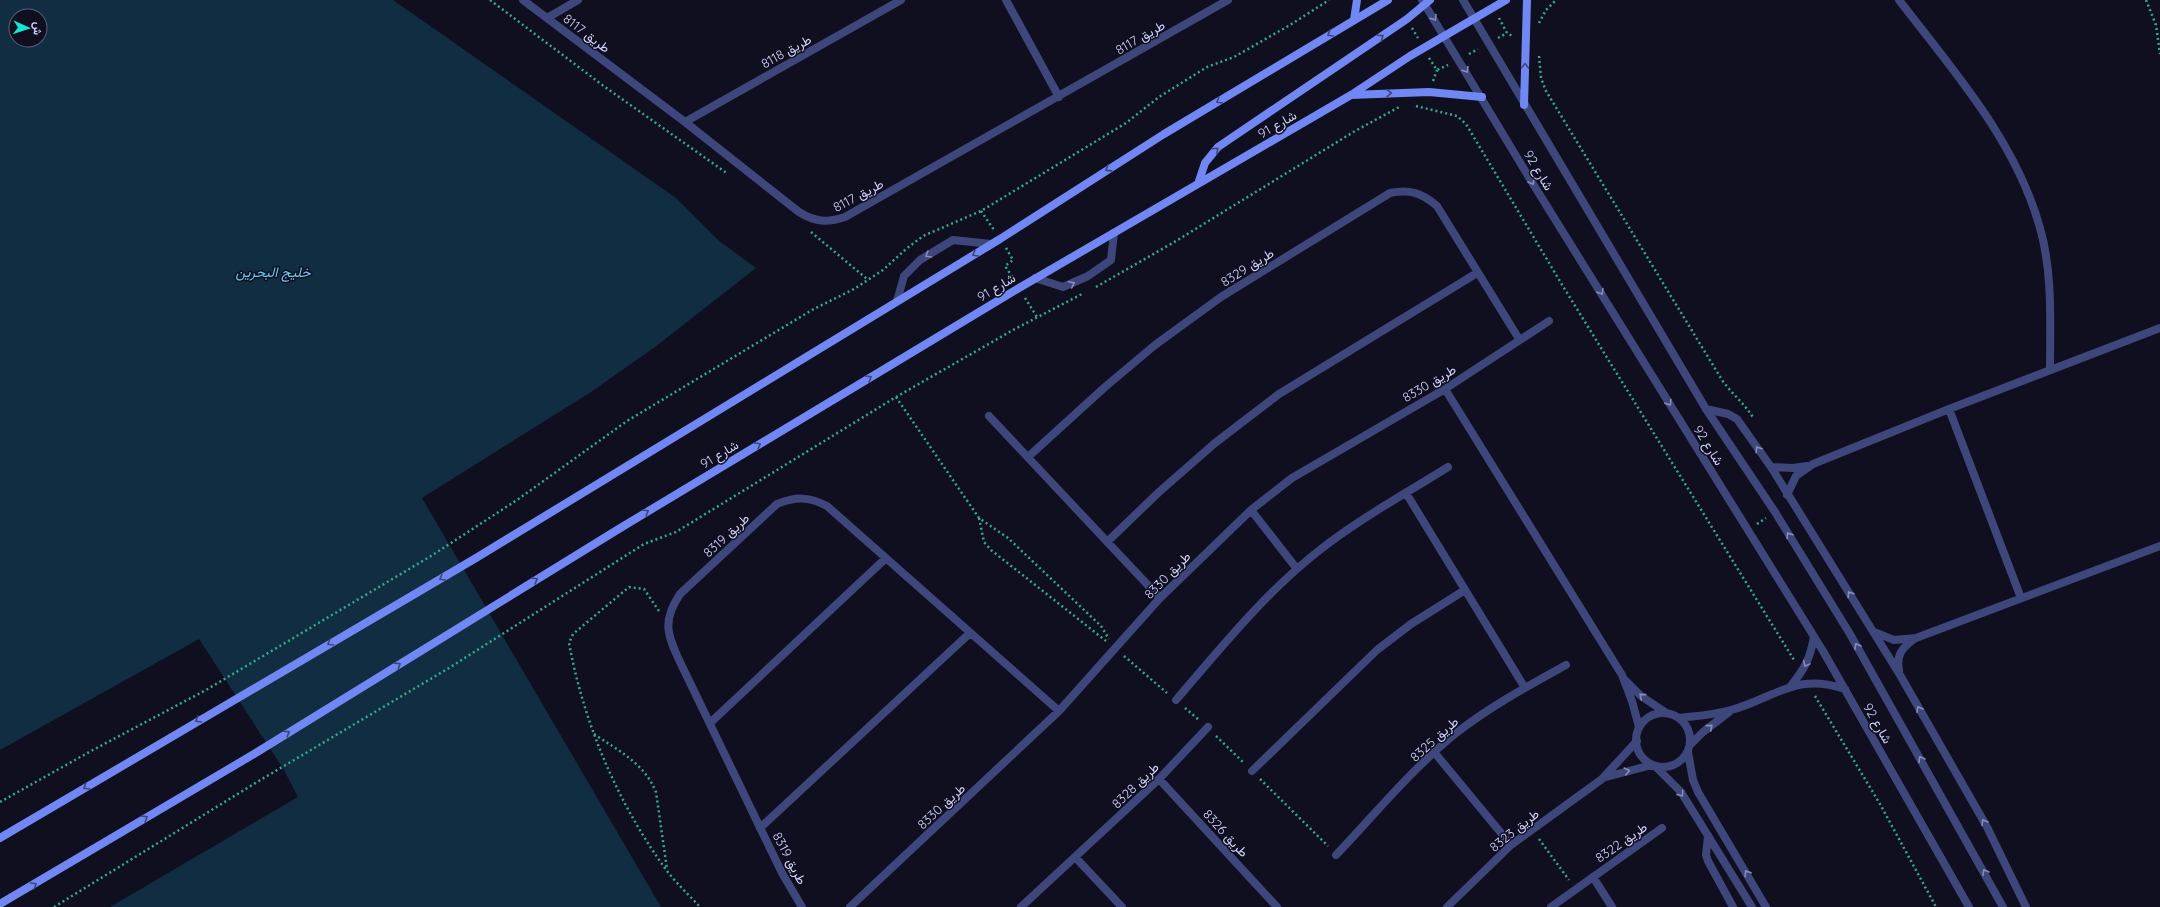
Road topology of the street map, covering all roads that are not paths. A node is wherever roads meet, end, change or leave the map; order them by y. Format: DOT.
graph roads {
  1 [pos="523,0"];
  2 [pos="578,0"];
  3 [pos="899,0"];
  4 [pos="1006,0"];
  5 [pos="1228,0"];
  6 [pos="1357,0"];
  7 [pos="1388,0"];
  8 [pos="1463,0"];
  9 [pos="1506,0"];
  10 [pos="1526,0"];
  11 [pos="1899,0"];
  12 [pos="1426,2"];
  13 [pos="547,18"];
  14 [pos="1474,19"];
  15 [pos="1354,20"];
  16 [pos="1446,37"];
  17 [pos="1350,95"];
  18 [pos="1482,96"];
  19 [pos="1059,97"];
  20 [pos="1524,105"];
  21 [pos="685,122"];
  22 [pos="1198,184"];
  23 [pos="1114,233"];
  24 [pos="991,244"];
  25 [pos="1477,273"];
  26 [pos="1035,278"];
  27 [pos="897,301"];
  28 [pos="1549,321"];
  29 [pos="2160,328"];
  30 [pos="1519,339"];
  31 [pos="2050,370"];
  32 [pos="1445,389"];
  33 [pos="1706,409"];
  34 [pos="1949,409"];
  35 [pos="989,416"];
  36 [pos="1028,457"];
  37 [pos="1813,464"];
  38 [pos="1448,467"];
  39 [pos="1770,468"];
  40 [pos="1406,493"];
  41 [pos="1787,495"];
  42 [pos="1252,510"];
  43 [pos="1107,542"];
  44 [pos="2160,546"];
  45 [pos="885,559"];
  46 [pos="1297,569"];
  47 [pos="1465,590"];
  48 [pos="1160,598"];
  49 [pos="2021,598"];
  50 [pos="1873,632"];
  51 [pos="970,633"];
  52 [pos="1814,637"];
  53 [pos="1916,638"];
  54 [pos="1566,665"];
  55 [pos="1900,675"];
  56 [pos="1622,676"];
  57 [pos="1790,686"];
  58 [pos="1525,688"];
  59 [pos="1845,689"];
  60 [pos="1176,700"];
  61 [pos="1732,710"];
  62 [pos="1059,711"];
  63 [pos="1665,712"];
  64 [pos="1679,718"];
  65 [pos="710,723"];
  66 [pos="1208,727"];
  67 [pos="1639,727"];
  68 [pos="1636,741"];
  69 [pos="1689,749"];
  70 [pos="1434,752"];
  71 [pos="1653,765"];
  72 [pos="1252,771"];
  73 [pos="1159,779"];
  74 [pos="1602,779"];
  75 [pos="760,828"];
  76 [pos="1662,828"];
  77 [pos="1708,836"];
  78 [pos="0,838"];
  79 [pos="1511,845"];
  80 [pos="1336,855"];
  81 [pos="1075,857"];
  82 [pos="1593,877"];
  83 [pos="0,904"];
  84 [pos="1274,906"];
  85 [pos="802,907"];
  86 [pos="850,907"];
  87 [pos="1021,907"];
  88 [pos="1122,907"];
  89 [pos="1447,907"];
  90 [pos="1551,907"];
  91 [pos="1612,907"];
  92 [pos="1733,907"];
  93 [pos="1752,907"];
  94 [pos="1766,907"];
  95 [pos="1969,907"];
  96 [pos="2003,907"];
  97 [pos="2026,907"];
  1 -- 13 [label="street, طريق 8117"];
  2 -- 13 [label="street"];
  3 -- 21 [label="street, طريق 8118"];
  4 -- 19 [label="street"];
  5 -- 19 [label="street, طريق 8117"];
  6 -- 15 [label="street"];
  7 -- 15 [label="street"];
  8 -- 14 [label="street, شارع 92"];
  9 -- 14 [label="street, شارع 91"];
  20 -- 10 [label="street, one-way"];
  11 -- 31 [label="street"];
  12 -- 16 [label="street, شارع 92, one-way"];
  22 -- 12 [label="street, one-way"];
  13 -- 21 [label="street, طريق 8117"];
  14 -- 16 [label="street, شارع 91"];
  14 -- 20 [label="street, شارع 92"];
  15 -- 24 [label="street, one-way"];
  16 -- 17 [label="street, شارع 91"];
  16 -- 18 [label="street, شارع 92, one-way"];
  17 -- 18 [label="street, one-way"];
  17 -- 22 [label="street, شارع 91"];
  18 -- 52 [label="street, شارع 92, one-way"];
  19 -- 21 [label="street, طريق 8117"];
  20 -- 33 [label="street, شارع 92"];
  22 -- 23 [label="street, شارع 91"];
  23 -- 26 [label="street, شارع 91"];
  26 -- 23 [label="street, one-way"];
  24 -- 27 [label="street, one-way"];
  24 -- 27 [label="street, one-way"];
  25 -- 30 [label="street, طريق 8329"];
  25 -- 36 [label="street, طريق 8329"];
  25 -- 43 [label="street"];
  83 -- 26 [label="street, شارع 91, one-way"];
  27 -- 78 [label="street, one-way"];
  28 -- 30 [label="street, طريق 8330"];
  29 -- 31 [label="street"];
  30 -- 32 [label="street, طريق 8330"];
  31 -- 34 [label="street"];
  32 -- 42 [label="street, طريق 8330"];
  32 -- 56 [label="street"];
  39 -- 33 [label="street, one-way"];
  96 -- 33 [label="street, شارع 92, one-way"];
  34 -- 37 [label="street"];
  34 -- 49 [label="street"];
  35 -- 36 [label="street"];
  36 -- 43 [label="street"];
  37 -- 39 [label="street"];
  37 -- 41 [label="street"];
  38 -- 40 [label="street"];
  39 -- 41 [label="street"];
  40 -- 46 [label="street"];
  40 -- 47 [label="street"];
  50 -- 41 [label="street, one-way"];
  42 -- 46 [label="street"];
  42 -- 48 [label="street, طريق 8330"];
  43 -- 48 [label="street"];
  44 -- 49 [label="street"];
  45 -- 51 [label="street, طريق 8319"];
  45 -- 65 [label="street"];
  45 -- 65 [label="street, طريق 8319"];
  46 -- 60 [label="street"];
  47 -- 58 [label="street"];
  47 -- 72 [label="street"];
  48 -- 62 [label="street, طريق 8330"];
  49 -- 53 [label="street"];
  50 -- 53 [label="street"];
  50 -- 55 [label="street"];
  51 -- 62 [label="street, طريق 8319"];
  51 -- 75 [label="street"];
  52 -- 57 [label="street, one-way"];
  52 -- 59 [label="street, شارع 92"];
  53 -- 55 [label="street"];
  54 -- 58 [label="street, طريق 8325"];
  97 -- 55 [label="street, one-way"];
  63 -- 56 [label="street, one-way"];
  56 -- 67 [label="street"];
  57 -- 59 [label="street"];
  57 -- 61 [label="street"];
  58 -- 70 [label="street, طريق 8325"];
  59 -- 95 [label="street, شارع 92"];
  61 -- 64 [label="street"];
  69 -- 61 [label="street, one-way"];
  62 -- 86 [label="street, طريق 8330"];
  63 -- 64 [label="street"];
  63 -- 67 [label="street"];
  64 -- 69 [label="street"];
  65 -- 75 [label="street, طريق 8319"];
  66 -- 73 [label="street, طريق 8328"];
  67 -- 68 [label="street"];
  68 -- 71 [label="street"];
  68 -- 74 [label="street, طريق 8323"];
  69 -- 71 [label="street"];
  94 -- 69 [label="street, one-way"];
  70 -- 79 [label="street"];
  70 -- 80 [label="street, طريق 8325"];
  74 -- 71 [label="street, طريق 8323, one-way"];
  71 -- 77 [label="street, one-way"];
  73 -- 81 [label="street, طريق 8328"];
  73 -- 84 [label="street, طريق 8326"];
  74 -- 79 [label="street, طريق 8323"];
  75 -- 85 [label="street, طريق 8319"];
  76 -- 82 [label="street, طريق 8322"];
  77 -- 92 [label="street"];
  77 -- 93 [label="street"];
  79 -- 89 [label="street, طريق 8323"];
  81 -- 87 [label="street, طريق 8328"];
  81 -- 88 [label="street"];
  82 -- 90 [label="street, طريق 8322"];
  82 -- 91 [label="street, طريق 8322"];
}
